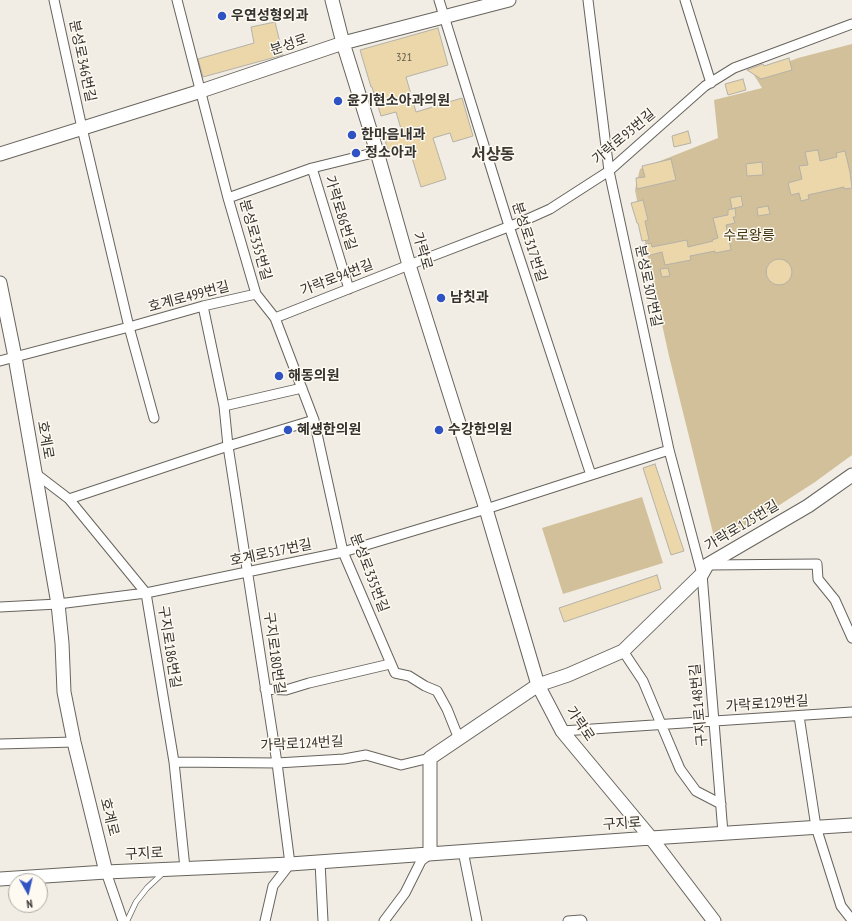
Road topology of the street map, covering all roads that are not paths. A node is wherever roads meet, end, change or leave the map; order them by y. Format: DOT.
graph roads {
  1 [pos="54,0"];
  2 [pos="177,0"];
  3 [pos="332,0"];
  4 [pos="439,0"];
  5 [pos="509,0"];
  6 [pos="588,0"];
  7 [pos="685,0"];
  8 [pos="444,17"];
  9 [pos="852,24"];
  10 [pos="343,43"];
  11 [pos="711,83"];
  12 [pos="201,91"];
  13 [pos="82,128"];
  14 [pos="377,152"];
  15 [pos="0,154"];
  16 [pos="312,168"];
  17 [pos="609,171"];
  18 [pos="228,198"];
  19 [pos="508,226"];
  20 [pos="409,265"];
  21 [pos="0,282"];
  22 [pos="349,289"];
  23 [pos="256,294"];
  24 [pos="203,306"];
  25 [pos="275,318"];
  26 [pos="129,328"];
  27 [pos="15,357"];
  28 [pos="0,361"];
  29 [pos="302,388"];
  30 [pos="224,406"];
  31 [pos="154,418"];
  32 [pos="314,420"];
  33 [pos="228,446"];
  34 [pos="669,450"];
  35 [pos="35,473"];
  36 [pos="591,475"];
  37 [pos="852,475"];
  38 [pos="69,498"];
  39 [pos="486,510"];
  40 [pos="343,552"];
  41 [pos="704,570"];
  42 [pos="248,573"];
  43 [pos="146,594"];
  44 [pos="58,604"];
  45 [pos="0,607"];
  46 [pos="852,638"];
  47 [pos="624,651"];
  48 [pos="390,664"];
  49 [pos="538,685"];
  50 [pos="265,689"];
  51 [pos="852,712"];
  52 [pos="799,716"];
  53 [pos="714,721"];
  54 [pos="661,724"];
  55 [pos="562,731"];
  56 [pos="460,738"];
  57 [pos="74,742"];
  58 [pos="0,744"];
  59 [pos="430,758"];
  60 [pos="174,762"];
  61 [pos="277,763"];
  62 [pos="721,804"];
  63 [pos="852,825"];
  64 [pos="816,827"];
  65 [pos="723,833"];
  66 [pos="651,838"];
  67 [pos="463,851"];
  68 [pos="430,854"];
  69 [pos="320,862"];
  70 [pos="290,864"];
  71 [pos="186,868"];
  72 [pos="168,869"];
  73 [pos="106,872"];
  74 [pos="0,879"];
  75 [pos="852,920"];
  76 [pos="123,921"];
  77 [pos="127,921"];
  78 [pos="265,921"];
  79 [pos="323,921"];
  80 [pos="384,921"];
  81 [pos="477,921"];
  82 [pos="568,921"];
  83 [pos="582,921"];
  84 [pos="714,921"];
  1 -- 13 [label="street, 분성로346번길"];
  2 -- 12 [label="street, 분성로335번길"];
  3 -- 10 [label="main road, 가락로"];
  4 -- 8 [label="street, 분성로317번길"];
  5 -- 8 [label="main road, 분성로"];
  6 -- 17 [label="street, 분성로307번길"];
  7 -- 11 [label="street"];
  8 -- 10 [label="main road, 분성로"];
  8 -- 19 [label="street, 분성로317번길"];
  9 -- 11 [label="street, 가락로93번길"];
  10 -- 12 [label="main road, 분성로"];
  10 -- 14 [label="main road, 가락로"];
  11 -- 17 [label="street, 가락로93번길"];
  12 -- 13 [label="main road, 분성로"];
  12 -- 18 [label="street, 분성로335번길"];
  13 -- 15 [label="main road, 분성로"];
  13 -- 26 [label="street"];
  14 -- 16 [label="street, 가락로86번길"];
  14 -- 20 [label="main road, 가락로"];
  16 -- 18 [label="street, 가락로86번길"];
  16 -- 22 [label="street, 가락로86번길"];
  17 -- 19 [label="street, 가락로93번길"];
  17 -- 34 [label="street, 분성로307번길"];
  18 -- 23 [label="street, 분성로335번길"];
  19 -- 20 [label="street, 가락로93번길"];
  19 -- 36 [label="street, 분성로317번길"];
  20 -- 22 [label="street, 가락로94번길"];
  20 -- 39 [label="main road, 가락로"];
  21 -- 27 [label="main road, 호계로"];
  22 -- 25 [label="street, 가락로94번길"];
  23 -- 24 [label="street, 호계로499번길"];
  23 -- 25 [label="street, 분성로335번길"];
  24 -- 26 [label="street, 호계로499번길"];
  24 -- 30 [label="street, 구지로180번길"];
  25 -- 29 [label="street, 분성로335번길"];
  26 -- 27 [label="street, 호계로499번길"];
  26 -- 31 [label="street"];
  27 -- 28 [label="street, 호계로499번길"];
  27 -- 35 [label="main road, 호계로"];
  29 -- 30 [label="street"];
  29 -- 32 [label="street, 분성로335번길"];
  30 -- 33 [label="street, 구지로180번길"];
  32 -- 33 [label="street"];
  32 -- 40 [label="street, 분성로335번길"];
  33 -- 38 [label="street"];
  33 -- 42 [label="street, 구지로180번길"];
  34 -- 36 [label="street"];
  34 -- 41 [label="street, 분성로307번길"];
  35 -- 38 [label="street, 구지로186번길"];
  35 -- 44 [label="main road, 호계로"];
  36 -- 39 [label="street"];
  37 -- 41 [label="main road, 가락로125번길"];
  38 -- 43 [label="street, 구지로186번길"];
  39 -- 40 [label="street, 호계로517번길"];
  39 -- 49 [label="main road, 가락로"];
  40 -- 42 [label="street, 호계로517번길"];
  40 -- 48 [label="street, 분성로335번길"];
  41 -- 46 [label="street"];
  41 -- 47 [label="main road, 가락로125번길"];
  41 -- 53 [label="street, 구지로148번길"];
  42 -- 43 [label="street, 호계로517번길"];
  42 -- 50 [label="street, 구지로180번길"];
  43 -- 44 [label="street, 호계로517번길"];
  43 -- 60 [label="street, 구지로186번길"];
  44 -- 45 [label="street"];
  44 -- 57 [label="main road, 호계로"];
  47 -- 49 [label="main road, 가락로125번길"];
  47 -- 54 [label="street"];
  48 -- 50 [label="street"];
  48 -- 56 [label="street"];
  49 -- 55 [label="main road, 가락로"];
  49 -- 56 [label="main road, 가락로124번길"];
  50 -- 61 [label="street, 구지로180번길"];
  51 -- 52 [label="street, 가락로129번길"];
  52 -- 53 [label="street, 가락로129번길"];
  52 -- 64 [label="street"];
  53 -- 54 [label="street, 가락로129번길"];
  53 -- 62 [label="street, 구지로148번길"];
  54 -- 55 [label="street, 가락로129번길"];
  54 -- 62 [label="street"];
  55 -- 66 [label="main road, 가락로"];
  56 -- 59 [label="main road, 가락로124번길"];
  57 -- 58 [label="street"];
  57 -- 73 [label="main road, 호계로"];
  59 -- 61 [label="street, 가락로124번길"];
  59 -- 68 [label="main road"];
  60 -- 61 [label="street, 가락로124번길"];
  60 -- 71 [label="street, 구지로186번길"];
  61 -- 70 [label="street, 구지로180번길"];
  62 -- 65 [label="street, 구지로148번길"];
  63 -- 64 [label="main road, 구지로"];
  64 -- 65 [label="main road, 구지로"];
  64 -- 75 [label="street"];
  65 -- 66 [label="main road, 구지로"];
  66 -- 67 [label="main road, 구지로"];
  66 -- 84 [label="main road, 가락로"];
  67 -- 68 [label="main road, 구지로"];
  67 -- 81 [label="street"];
  68 -- 69 [label="main road, 구지로"];
  68 -- 80 [label="street"];
  69 -- 70 [label="main road, 구지로"];
  69 -- 79 [label="street"];
  70 -- 71 [label="main road, 구지로"];
  70 -- 78 [label="street"];
  71 -- 72 [label="main road, 구지로"];
  72 -- 73 [label="main road, 구지로"];
  72 -- 77 [label="lane"];
  73 -- 74 [label="main road, 구지로"];
  73 -- 76 [label="street, 호계로"];
  82 -- 83 [label="street"];
}
